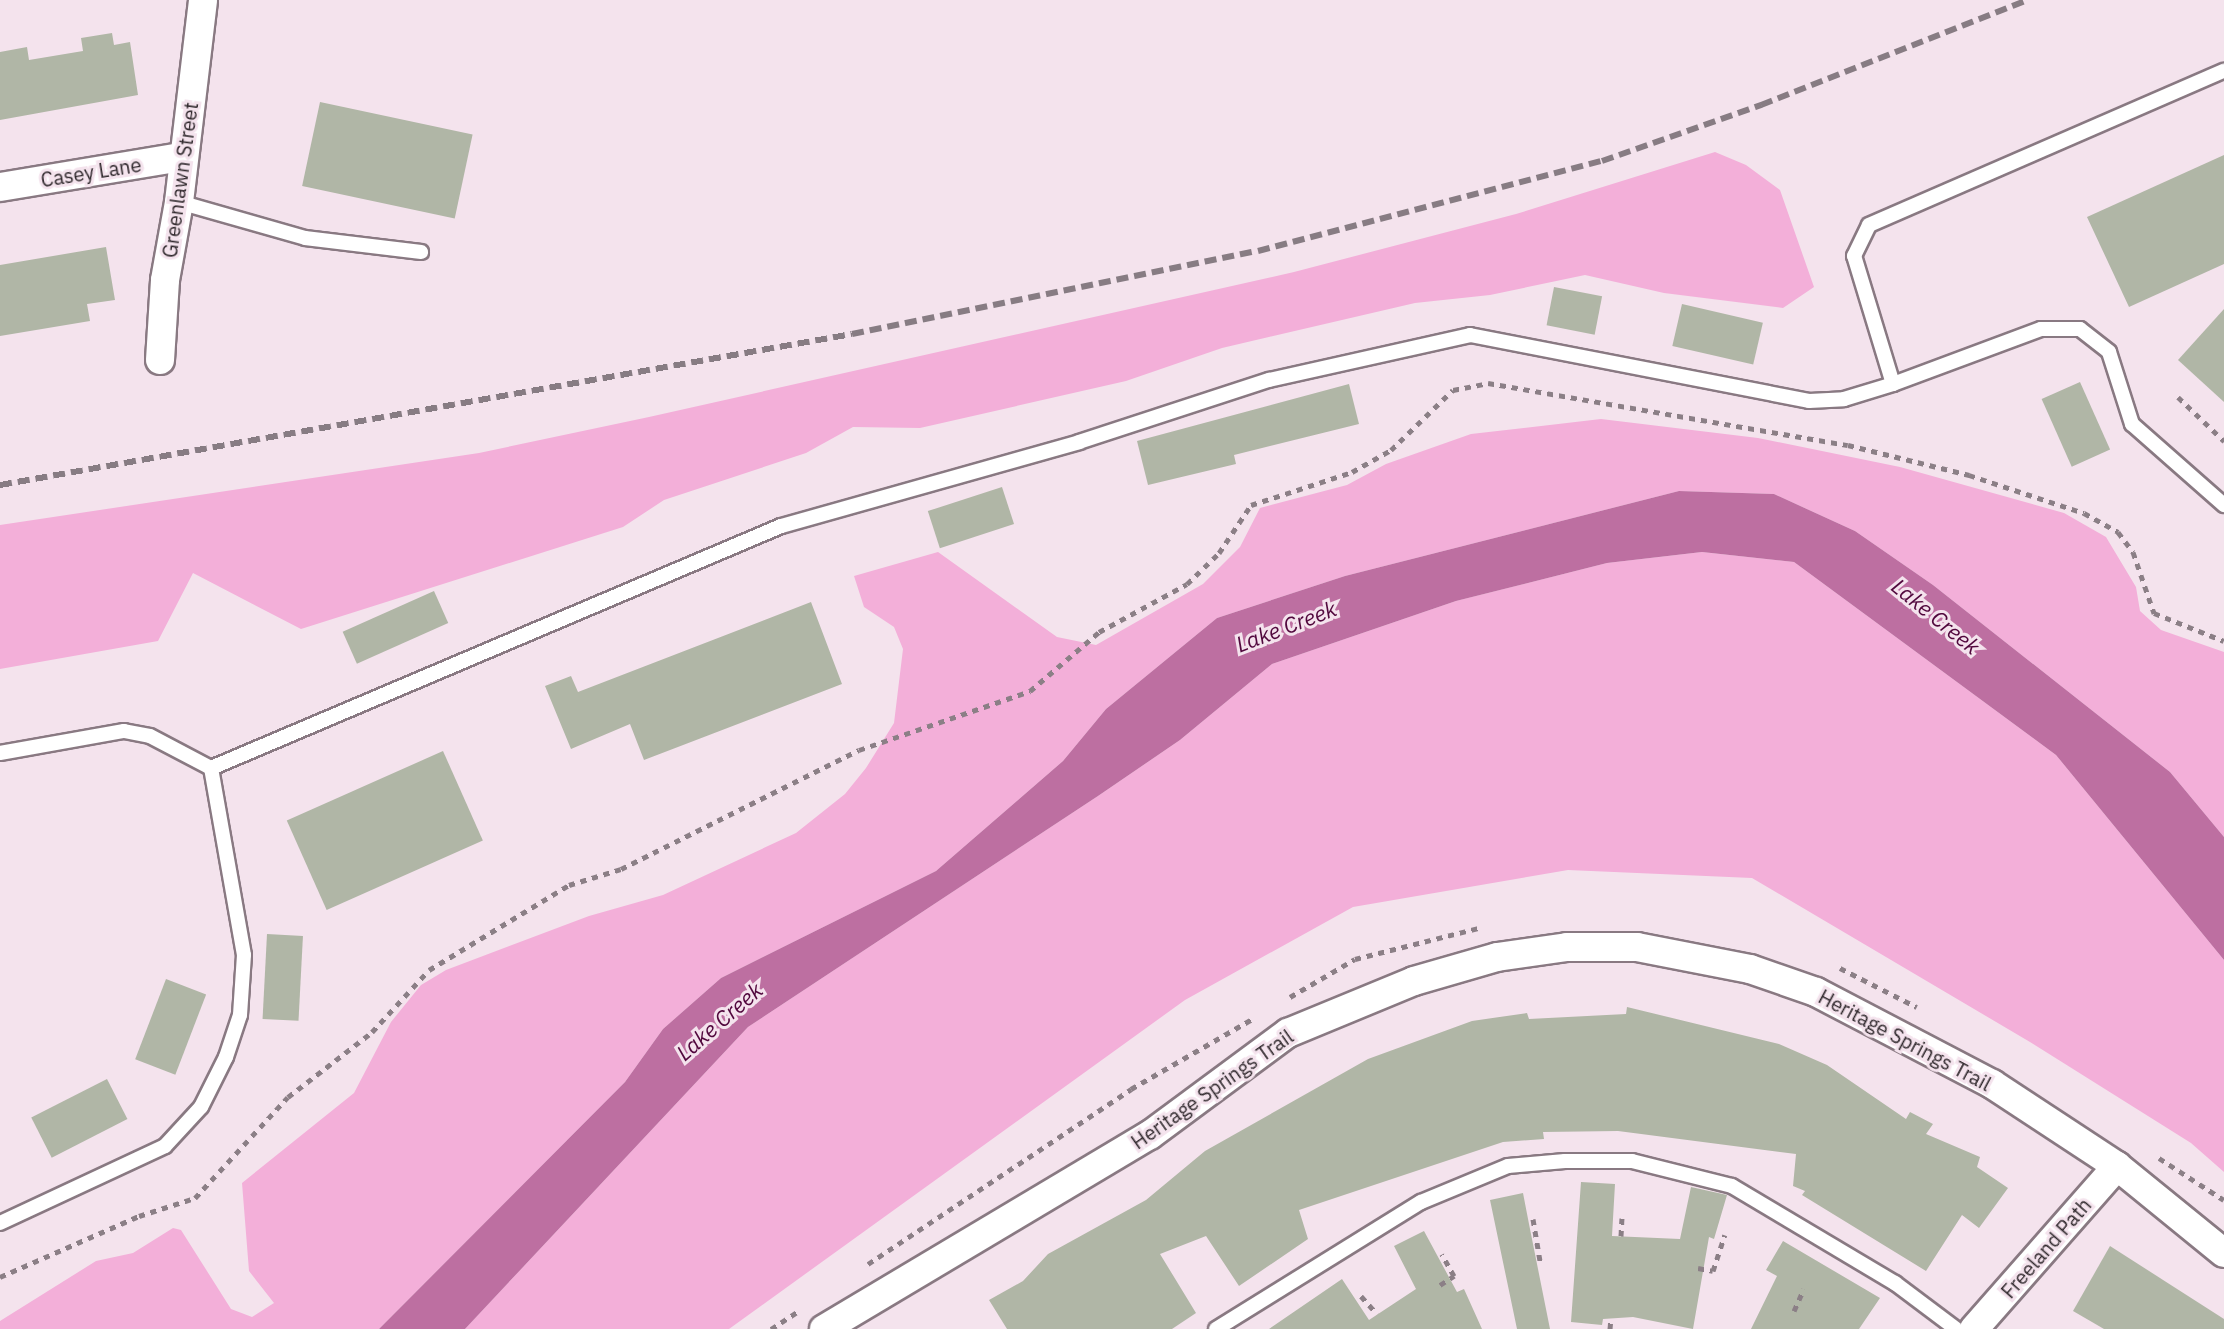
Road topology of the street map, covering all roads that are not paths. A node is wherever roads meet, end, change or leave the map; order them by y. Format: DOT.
graph roads {
  1 [pos="203,0"];
  2 [pos="2224,71"];
  3 [pos="182,157"];
  4 [pos="0,187"];
  5 [pos="179,202"];
  6 [pos="421,252"];
  7 [pos="160,360"];
  8 [pos="1893,384"];
  9 [pos="2224,505"];
  10 [pos="0,753"];
  11 [pos="211,768"];
  12 [pos="2117,1166"];
  13 [pos="0,1223"];
  14 [pos="2224,1253"];
  15 [pos="824,1329"];
  16 [pos="1216,1329"];
  17 [pos="1956,1329"];
  18 [pos="1974,1329"];
  1 -- 3 [label="street, Greenlawn Street"];
  2 -- 8 [label="lane"];
  3 -- 4 [label="street, Casey Lane"];
  3 -- 5 [label="street, Greenlawn Street"];
  5 -- 6 [label="lane"];
  5 -- 7 [label="street, Greenlawn Street"];
  8 -- 9 [label="lane"];
  8 -- 11 [label="lane"];
  10 -- 11 [label="lane"];
  11 -- 13 [label="lane"];
  12 -- 14 [label="street, Heritage Springs Trail"];
  12 -- 15 [label="street, Heritage Springs Trail"];
  12 -- 18 [label="street, Freeland Path"];
  16 -- 17 [label="lane"];
}
